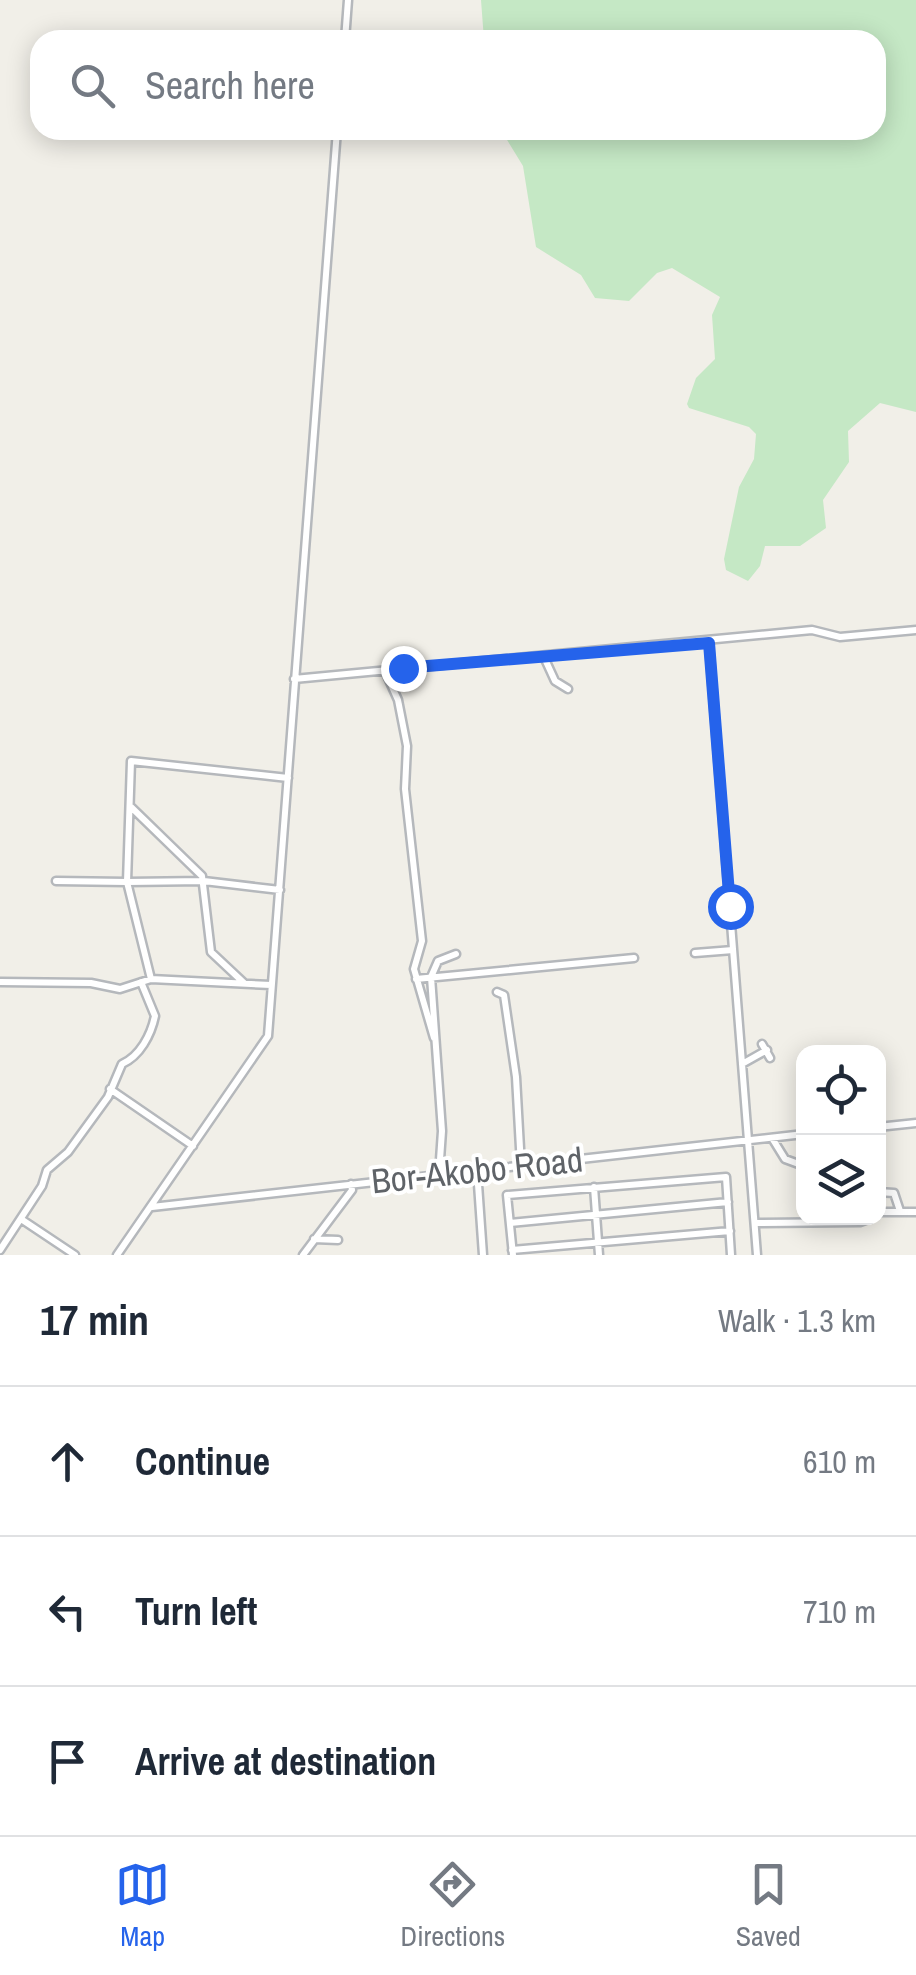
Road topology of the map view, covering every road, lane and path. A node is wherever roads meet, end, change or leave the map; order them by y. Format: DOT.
graph roads {
  1 [pos="348,0"];
  2 [pos="346,30"];
  3 [pos="336,140"];
  4 [pos="916,630"];
  5 [pos="709,643"];
  6 [pos="544,657"];
  7 [pos="385,671"];
  8 [pos="294,679"];
  9 [pos="568,689"];
  10 [pos="288,778"];
  11 [pos="130,806"];
  12 [pos="204,880"];
  13 [pos="56,881"];
  14 [pos="127,882"];
  15 [pos="280,890"];
  16 [pos="733,950"];
  17 [pos="695,953"];
  18 [pos="456,954"];
  19 [pos="634,958"];
  20 [pos="431,977"];
  21 [pos="151,979"];
  22 [pos="416,979"];
  23 [pos="0,982"];
  24 [pos="141,982"];
  25 [pos="246,984"];
  26 [pos="271,985"];
  27 [pos="496,992"];
  28 [pos="434,1038"];
  29 [pos="766,1051"];
  30 [pos="742,1064"];
  31 [pos="110,1089"];
  32 [pos="916,1123"];
  33 [pos="886,1125"];
  34 [pos="796,1135"];
  35 [pos="772,1138"];
  36 [pos="748,1140"];
  37 [pos="193,1146"];
  38 [pos="796,1162"];
  39 [pos="521,1166"];
  40 [pos="477,1170"];
  41 [pos="438,1174"];
  42 [pos="351,1184"];
  43 [pos="594,1188"];
  44 [pos="886,1192"];
  45 [pos="728,1202"];
  46 [pos="150,1208"];
  47 [pos="900,1210"];
  48 [pos="886,1211"];
  49 [pos="916,1212"];
  50 [pos="596,1214"];
  51 [pos="21,1219"];
  52 [pos="755,1222"];
  53 [pos="796,1222"];
  54 [pos="510,1223"];
  55 [pos="730,1231"];
  56 [pos="314,1239"];
  57 [pos="338,1240"];
  58 [pos="598,1242"];
  59 [pos="0,1250"];
  60 [pos="512,1253"];
  61 [pos="76,1255"];
  62 [pos="117,1255"];
  63 [pos="303,1255"];
  64 [pos="483,1255"];
  65 [pos="599,1255"];
  66 [pos="732,1255"];
  67 [pos="757,1255"];
  1 -- 2 [label="street"];
  3 -- 8 [label="street"];
  4 -- 5 [label="street"];
  5 -- 6 [label="street"];
  5 -- 16 [label="street"];
  6 -- 7 [label="street"];
  6 -- 9 [label="street"];
  7 -- 8 [label="street"];
  7 -- 22 [label="street"];
  8 -- 10 [label="street"];
  10 -- 11 [label="street"];
  10 -- 15 [label="street"];
  11 -- 12 [label="street"];
  11 -- 14 [label="street"];
  12 -- 14 [label="street"];
  12 -- 15 [label="street"];
  12 -- 25 [label="street"];
  13 -- 14 [label="street"];
  14 -- 21 [label="street"];
  15 -- 26 [label="street"];
  16 -- 17 [label="street"];
  16 -- 30 [label="street"];
  18 -- 20 [label="street"];
  19 -- 20 [label="street"];
  20 -- 22 [label="street"];
  20 -- 28 [label="street"];
  21 -- 24 [label="street"];
  21 -- 25 [label="street"];
  22 -- 28 [label="street"];
  23 -- 24 [label="street"];
  24 -- 31 [label="street"];
  25 -- 26 [label="street"];
  26 -- 37 [label="street"];
  27 -- 39 [label="street"];
  28 -- 41 [label="street"];
  29 -- 30 [label="street"];
  30 -- 36 [label="street"];
  31 -- 37 [label="street"];
  31 -- 51 [label="street"];
  32 -- 33 [label="street"];
  34 -- 35 [label="street, Bor-Akobo Road"];
  35 -- 36 [label="street, Bor-Akobo Road"];
  35 -- 38 [label="street"];
  36 -- 39 [label="street, Bor-Akobo Road"];
  36 -- 52 [label="street"];
  37 -- 46 [label="street"];
  39 -- 40 [label="street, Bor-Akobo Road"];
  40 -- 41 [label="street, Bor-Akobo Road"];
  40 -- 64 [label="street"];
  41 -- 42 [label="street, Bor-Akobo Road"];
  42 -- 46 [label="street, Bor-Akobo Road"];
  42 -- 56 [label="street"];
  43 -- 45 [label="street"];
  43 -- 50 [label="street"];
  43 -- 54 [label="street"];
  44 -- 47 [label="street"];
  45 -- 50 [label="street"];
  45 -- 55 [label="street"];
  46 -- 62 [label="street"];
  47 -- 48 [label="street"];
  47 -- 49 [label="street"];
  50 -- 54 [label="street"];
  50 -- 58 [label="street"];
  51 -- 59 [label="street"];
  51 -- 61 [label="street"];
  52 -- 53 [label="street"];
  52 -- 67 [label="street"];
  54 -- 60 [label="street"];
  55 -- 58 [label="street"];
  55 -- 66 [label="street"];
  56 -- 57 [label="street"];
  56 -- 63 [label="street"];
  58 -- 60 [label="street"];
  58 -- 65 [label="street"];
}
